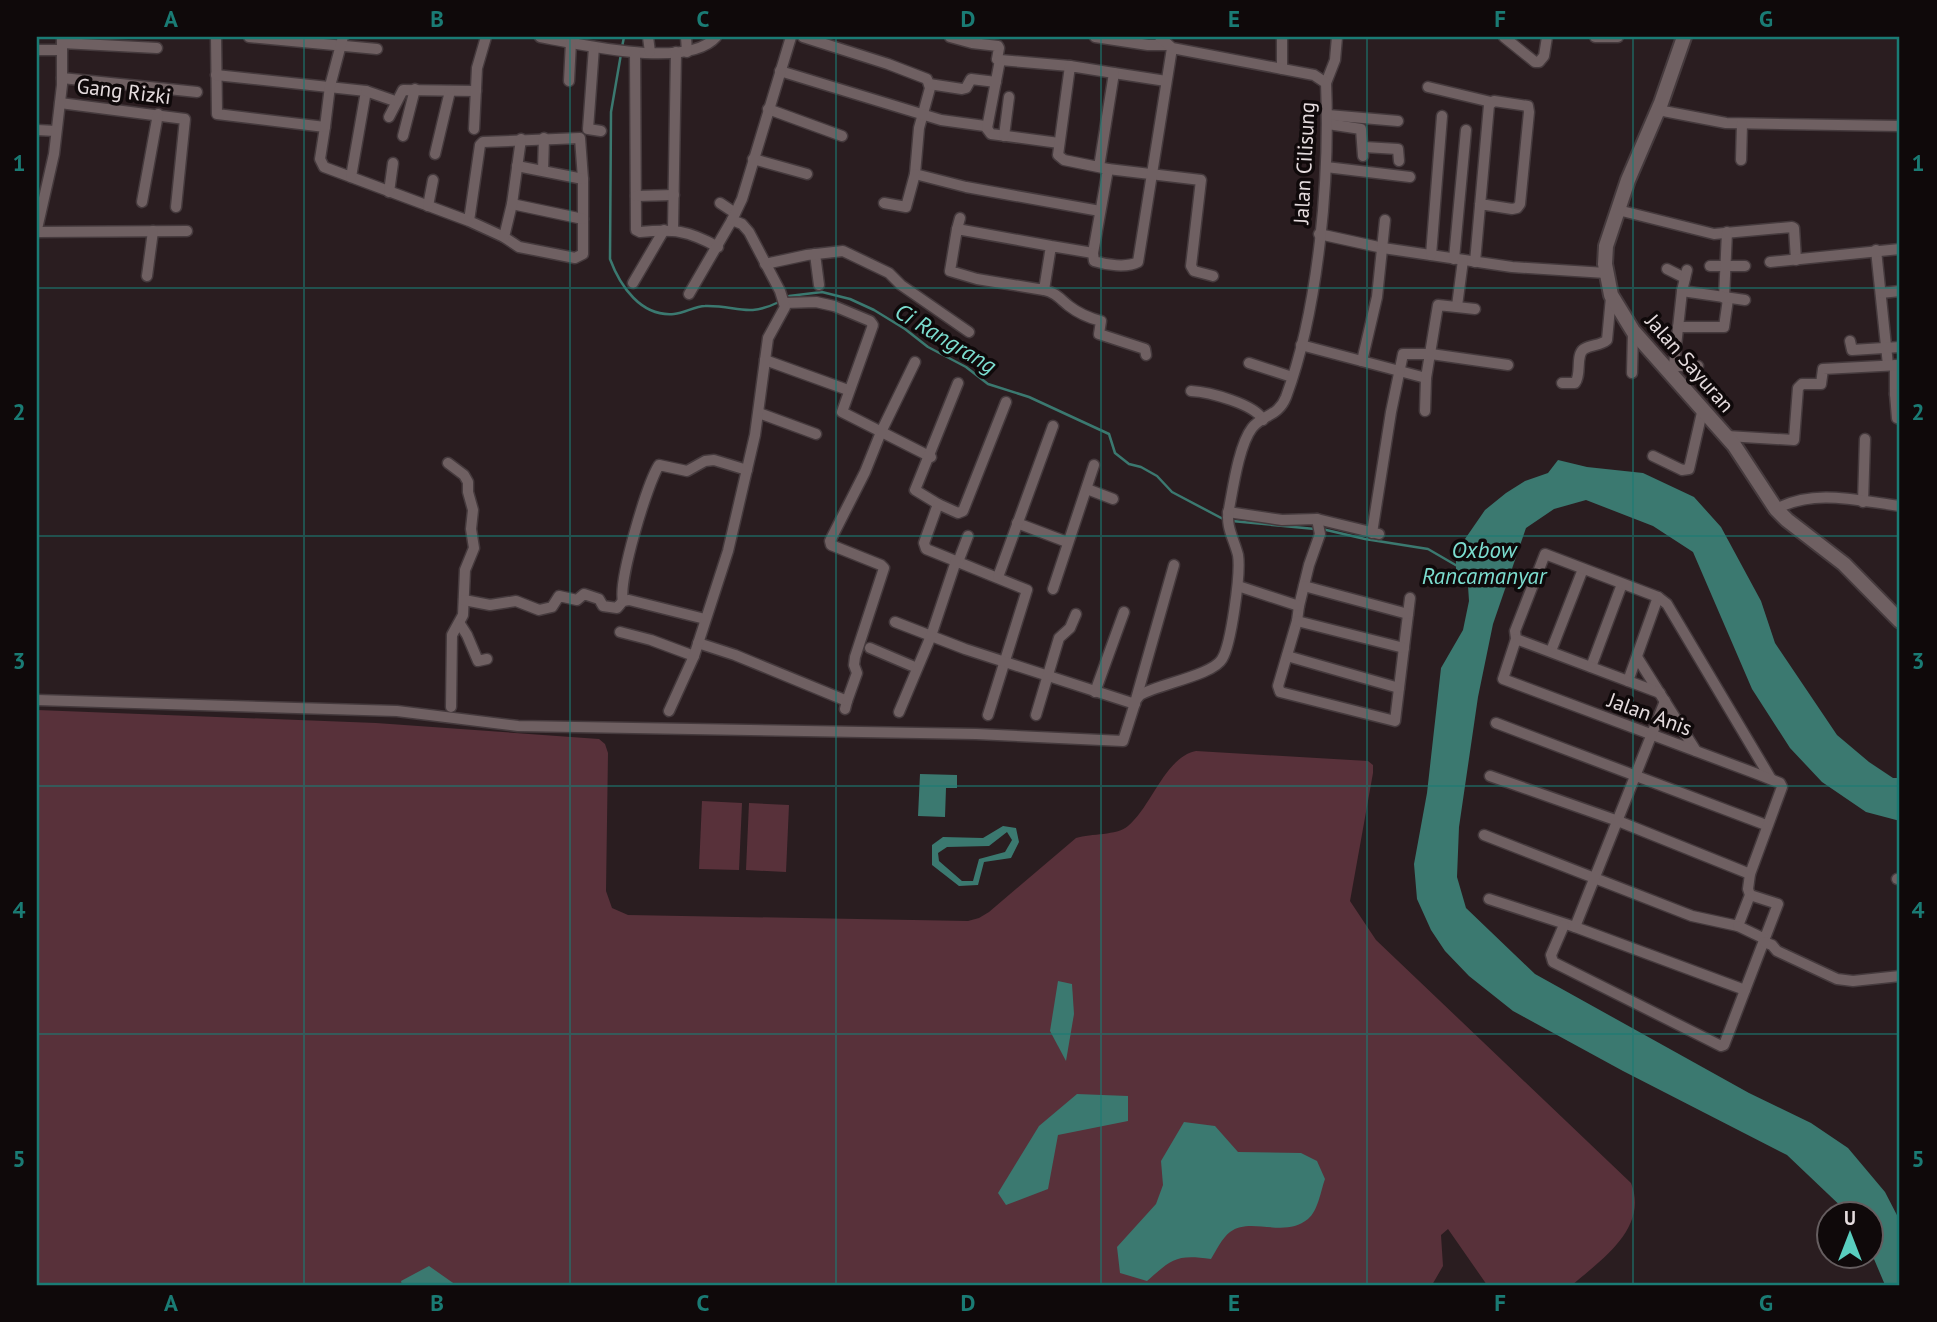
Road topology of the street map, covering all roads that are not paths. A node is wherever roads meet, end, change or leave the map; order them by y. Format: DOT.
graph roads {
  1 [pos="216,37"];
  2 [pos="249,37"];
  3 [pos="486,37"];
  4 [pos="540,37"];
  5 [pos="649,37"];
  6 [pos="686,37"];
  7 [pos="716,37"];
  8 [pos="791,37"];
  9 [pos="803,37"];
  10 [pos="950,37"];
  11 [pos="1095,37"];
  12 [pos="1282,37"];
  13 [pos="1337,37"];
  14 [pos="1504,37"];
  15 [pos="1547,37"];
  16 [pos="1595,37"];
  17 [pos="1618,37"];
  18 [pos="1684,37"];
  19 [pos="341,42"];
  20 [pos="571,42"];
  21 [pos="62,43"];
  22 [pos="1166,43"];
  23 [pos="594,47"];
  24 [pos="157,48"];
  25 [pos="377,49"];
  26 [pos="37,50"];
  27 [pos="693,50"];
  28 [pos="631,52"];
  29 [pos="650,52"];
  30 [pos="676,52"];
  31 [pos="1000,60"];
  32 [pos="1070,66"];
  33 [pos="1282,69"];
  34 [pos="780,71"];
  35 [pos="1114,73"];
  36 [pos="216,75"];
  37 [pos="62,78"];
  38 [pos="569,81"];
  39 [pos="1166,81"];
  40 [pos="996,82"];
  41 [pos="1326,83"];
  42 [pos="929,84"];
  43 [pos="330,86"];
  44 [pos="1429,87"];
  45 [pos="415,89"];
  46 [pos="366,91"];
  47 [pos="450,91"];
  48 [pos="476,91"];
  49 [pos="197,92"];
  50 [pos="1009,97"];
  51 [pos="392,100"];
  52 [pos="1491,102"];
  53 [pos="60,103"];
  54 [pos="768,108"];
  55 [pos="1658,110"];
  56 [pos="158,114"];
  57 [pos="922,114"];
  58 [pos="1442,116"];
  59 [pos="389,117"];
  60 [pos="1328,120"];
  61 [pos="1398,121"];
  62 [pos="1742,124"];
  63 [pos="1900,126"];
  64 [pos="325,127"];
  65 [pos="987,128"];
  66 [pos="474,129"];
  67 [pos="37,130"];
  68 [pos="1466,130"];
  69 [pos="57,131"];
  70 [pos="601,131"];
  71 [pos="403,136"];
  72 [pos="842,136"];
  73 [pos="1003,136"];
  74 [pos="544,138"];
  75 [pos="521,139"];
  76 [pos="1059,143"];
  77 [pos="435,153"];
  78 [pos="753,159"];
  79 [pos="1741,160"];
  80 [pos="1399,161"];
  81 [pos="393,163"];
  82 [pos="517,166"];
  83 [pos="1326,167"];
  84 [pos="1104,168"];
  85 [pos="543,170"];
  86 [pos="1151,173"];
  87 [pos="807,174"];
  88 [pos="915,174"];
  89 [pos="351,177"];
  90 [pos="1410,177"];
  91 [pos="583,179"];
  92 [pos="433,180"];
  93 [pos="389,192"];
  94 [pos="674,195"];
  95 [pos="636,196"];
  96 [pos="142,202"];
  97 [pos="720,203"];
  98 [pos="884,203"];
  99 [pos="512,204"];
  100 [pos="1480,204"];
  101 [pos="428,206"];
  102 [pos="176,207"];
  103 [pos="1618,210"];
  104 [pos="1100,211"];
  105 [pos="38,213"];
  106 [pos="734,217"];
  107 [pos="960,218"];
  108 [pos="583,219"];
  109 [pos="1385,220"];
  110 [pos="468,221"];
  111 [pos="669,229"];
  112 [pos="957,229"];
  113 [pos="37,230"];
  114 [pos="153,231"];
  115 [pos="187,231"];
  116 [pos="1727,232"];
  117 [pos="1319,234"];
  118 [pos="504,237"];
  119 [pos="1051,246"];
  120 [pos="718,247"];
  121 [pos="1383,247"];
  122 [pos="1900,249"];
  123 [pos="1876,250"];
  124 [pos="1093,253"];
  125 [pos="815,254"];
  126 [pos="1432,255"];
  127 [pos="1458,259"];
  128 [pos="1796,260"];
  129 [pos="1475,262"];
  130 [pos="1770,262"];
  131 [pos="765,264"];
  132 [pos="1710,266"];
  133 [pos="1726,266"];
  134 [pos="1745,266"];
  135 [pos="1667,270"];
  136 [pos="1606,273"];
  137 [pos="147,276"];
  138 [pos="1213,276"];
  139 [pos="633,284"];
  140 [pos="819,285"];
  141 [pos="1044,290"];
  142 [pos="1900,291"];
  143 [pos="1682,292"];
  144 [pos="1881,293"];
  145 [pos="689,294"];
  146 [pos="1611,295"];
  147 [pos="783,298"];
  148 [pos="1726,298"];
  149 [pos="1745,300"];
  150 [pos="1457,306"];
  151 [pos="1475,309"];
  152 [pos="1678,327"];
  153 [pos="1633,331"];
  154 [pos="969,332"];
  155 [pos="1850,341"];
  156 [pos="1301,345"];
  157 [pos="1900,347"];
  158 [pos="1887,348"];
  159 [pos="1431,354"];
  160 [pos="1146,355"];
  161 [pos="765,360"];
  162 [pos="1362,361"];
  163 [pos="915,362"];
  164 [pos="1249,363"];
  165 [pos="1508,365"];
  166 [pos="1895,365"];
  167 [pos="1698,366"];
  168 [pos="1400,370"];
  169 [pos="1674,370"];
  170 [pos="1632,373"];
  171 [pos="1292,377"];
  172 [pos="1426,378"];
  173 [pos="958,383"];
  174 [pos="1562,383"];
  175 [pos="848,390"];
  176 [pos="1191,391"];
  177 [pos="1898,394"];
  178 [pos="1006,402"];
  179 [pos="1703,408"];
  180 [pos="1425,411"];
  181 [pos="759,413"];
  182 [pos="1900,419"];
  183 [pos="1262,421"];
  184 [pos="1053,426"];
  185 [pos="881,432"];
  186 [pos="817,434"];
  187 [pos="1727,436"];
  188 [pos="1865,439"];
  189 [pos="1653,456"];
  190 [pos="930,457"];
  191 [pos="448,463"];
  192 [pos="1094,465"];
  193 [pos="747,470"];
  194 [pos="1087,489"];
  195 [pos="1112,499"];
  196 [pos="1863,502"];
  197 [pos="938,504"];
  198 [pos="1900,506"];
  199 [pos="1776,509"];
  200 [pos="1228,515"];
  201 [pos="1017,523"];
  202 [pos="1319,527"];
  203 [pos="968,536"];
  204 [pos="1067,542"];
  205 [pos="957,562"];
  206 [pos="1174,565"];
  207 [pos="1583,569"];
  208 [pos="998,577"];
  209 [pos="1622,584"];
  210 [pos="1238,586"];
  211 [pos="1304,586"];
  212 [pos="1053,589"];
  213 [pos="1657,597"];
  214 [pos="1410,598"];
  215 [pos="464,600"];
  216 [pos="623,601"];
  217 [pos="1299,606"];
  218 [pos="1124,612"];
  219 [pos="1076,614"];
  220 [pos="1408,614"];
  221 [pos="705,619"];
  222 [pos="1297,621"];
  223 [pos="1900,621"];
  224 [pos="895,622"];
  225 [pos="460,624"];
  226 [pos="620,632"];
  227 [pos="931,636"];
  228 [pos="1516,639"];
  229 [pos="698,643"];
  230 [pos="870,648"];
  231 [pos="1404,648"];
  232 [pos="1551,652"];
  233 [pos="694,656"];
  234 [pos="1287,656"];
  235 [pos="1637,657"];
  236 [pos="487,659"];
  237 [pos="1005,663"];
  238 [pos="1591,667"];
  239 [pos="917,668"];
  240 [pos="1047,677"];
  241 [pos="1628,681"];
  242 [pos="1399,688"];
  243 [pos="1096,692"];
  244 [pos="1662,697"];
  245 [pos="37,700"];
  246 [pos="1135,702"];
  247 [pos="451,707"];
  248 [pos="669,711"];
  249 [pos="899,712"];
  250 [pos="988,715"];
  251 [pos="1036,715"];
  252 [pos="1496,723"];
  253 [pos="1651,735"];
  254 [pos="1696,751"];
  255 [pos="1490,776"];
  256 [pos="1635,776"];
  257 [pos="1771,779"];
  258 [pos="1618,821"];
  259 [pos="1766,825"];
  260 [pos="1484,835"];
  261 [pos="1750,874"];
  262 [pos="1595,878"];
  263 [pos="1750,895"];
  264 [pos="1489,899"];
  265 [pos="1569,926"];
  266 [pos="1738,926"];
  267 [pos="1764,943"];
  268 [pos="1900,976"];
  269 [pos="1745,990"];
  1 -- 36 [label="street"];
  2 -- 19 [label="street"];
  3 -- 48 [label="street"];
  4 -- 20 [label="street"];
  5 -- 29 [label="street"];
  6 -- 27 [label="street"];
  7 -- 27 [label="street"];
  8 -- 34 [label="street"];
  9 -- 42 [label="street"];
  10 -- 31 [label="street"];
  11 -- 22 [label="street, Jalan Cilisung"];
  12 -- 33 [label="street"];
  13 -- 41 [label="street"];
  14 -- 15 [label="street"];
  16 -- 17 [label="street"];
  18 -- 55 [label="street, Jalan Sayuran"];
  19 -- 25 [label="street"];
  19 -- 43 [label="street"];
  20 -- 23 [label="street"];
  20 -- 38 [label="street"];
  21 -- 24 [label="street"];
  21 -- 26 [label="street"];
  21 -- 37 [label="street"];
  22 -- 33 [label="street, Jalan Cilisung"];
  22 -- 39 [label="street"];
  23 -- 28 [label="street"];
  23 -- 70 [label="street"];
  27 -- 30 [label="street"];
  28 -- 29 [label="street"];
  28 -- 95 [label="street"];
  29 -- 30 [label="street"];
  30 -- 94 [label="street"];
  31 -- 32 [label="street"];
  31 -- 40 [label="street"];
  32 -- 35 [label="street"];
  32 -- 76 [label="street"];
  33 -- 41 [label="street, Jalan Cilisung"];
  34 -- 54 [label="street"];
  34 -- 57 [label="street"];
  35 -- 39 [label="street"];
  35 -- 84 [label="street"];
  36 -- 43 [label="street"];
  36 -- 64 [label="street"];
  37 -- 49 [label="street"];
  37 -- 53 [label="street"];
  39 -- 86 [label="street"];
  40 -- 42 [label="street"];
  40 -- 65 [label="street"];
  41 -- 60 [label="street, Jalan Cilisung"];
  42 -- 57 [label="street"];
  43 -- 46 [label="street"];
  43 -- 64 [label="street"];
  44 -- 52 [label="street"];
  45 -- 47 [label="street"];
  45 -- 59 [label="street"];
  45 -- 71 [label="street"];
  46 -- 51 [label="street"];
  46 -- 89 [label="street"];
  47 -- 48 [label="street"];
  47 -- 77 [label="street"];
  48 -- 66 [label="street"];
  50 -- 73 [label="street"];
  52 -- 100 [label="street"];
  52 -- 100 [label="street"];
  53 -- 56 [label="street, Gang Rizki"];
  53 -- 69 [label="street"];
  54 -- 72 [label="street"];
  54 -- 78 [label="street"];
  55 -- 62 [label="street"];
  55 -- 103 [label="street, Jalan Sayuran"];
  56 -- 96 [label="street"];
  56 -- 102 [label="street, Gang Rizki"];
  57 -- 65 [label="street"];
  57 -- 88 [label="street"];
  58 -- 126 [label="street"];
  60 -- 61 [label="street"];
  60 -- 80 [label="street"];
  60 -- 83 [label="street, Jalan Cilisung"];
  62 -- 63 [label="street"];
  62 -- 79 [label="street"];
  64 -- 89 [label="street"];
  65 -- 73 [label="street"];
  67 -- 69 [label="street"];
  68 -- 127 [label="street"];
  69 -- 105 [label="street"];
  73 -- 76 [label="street"];
  74 -- 75 [label="street"];
  74 -- 85 [label="street"];
  74 -- 91 [label="street"];
  75 -- 82 [label="street"];
  75 -- 110 [label="street"];
  76 -- 84 [label="street"];
  78 -- 87 [label="street"];
  78 -- 106 [label="street"];
  81 -- 93 [label="street"];
  82 -- 85 [label="street"];
  82 -- 99 [label="street"];
  83 -- 90 [label="street"];
  83 -- 117 [label="street, Jalan Cilisung"];
  84 -- 86 [label="street"];
  84 -- 104 [label="street"];
  85 -- 91 [label="street"];
  86 -- 124 [label="street"];
  86 -- 138 [label="street"];
  88 -- 98 [label="street"];
  88 -- 104 [label="street"];
  89 -- 93 [label="street"];
  91 -- 108 [label="street"];
  92 -- 101 [label="street"];
  93 -- 101 [label="street"];
  94 -- 95 [label="street"];
  94 -- 111 [label="street"];
  95 -- 111 [label="street"];
  97 -- 106 [label="street"];
  99 -- 108 [label="street"];
  99 -- 118 [label="street"];
  100 -- 129 [label="street"];
  101 -- 110 [label="street"];
  103 -- 116 [label="street"];
  103 -- 136 [label="street, Jalan Sayuran"];
  104 -- 124 [label="street"];
  105 -- 113 [label="street"];
  106 -- 120 [label="street"];
  106 -- 131 [label="street"];
  107 -- 112 [label="street"];
  108 -- 118 [label="street"];
  109 -- 121 [label="street"];
  110 -- 118 [label="street"];
  111 -- 120 [label="street"];
  111 -- 139 [label="street"];
  112 -- 119 [label="street"];
  112 -- 141 [label="street"];
  113 -- 114 [label="street"];
  114 -- 115 [label="street"];
  114 -- 137 [label="street"];
  116 -- 128 [label="street"];
  116 -- 133 [label="street"];
  117 -- 121 [label="street"];
  117 -- 156 [label="street, Jalan Cilisung"];
  119 -- 124 [label="street"];
  119 -- 141 [label="street"];
  120 -- 145 [label="street"];
  121 -- 126 [label="street"];
  121 -- 162 [label="street"];
  122 -- 123 [label="street"];
  123 -- 128 [label="street"];
  123 -- 144 [label="street"];
  125 -- 131 [label="street"];
  125 -- 140 [label="street"];
  125 -- 154 [label="street"];
  126 -- 127 [label="street"];
  127 -- 129 [label="street"];
  127 -- 150 [label="street"];
  128 -- 130 [label="street"];
  129 -- 136 [label="street"];
  131 -- 147 [label="street"];
  132 -- 133 [label="street"];
  133 -- 134 [label="street"];
  133 -- 148 [label="street"];
  135 -- 143 [label="street"];
  136 -- 146 [label="street, Jalan Sayuran"];
  141 -- 160 [label="street"];
  142 -- 144 [label="street"];
  143 -- 148 [label="street"];
  143 -- 152 [label="street"];
  144 -- 158 [label="street"];
  146 -- 153 [label="street, Jalan Sayuran"];
  146 -- 174 [label="street"];
  147 -- 161 [label="street"];
  147 -- 175 [label="street"];
  148 -- 149 [label="street"];
  148 -- 152 [label="street"];
  150 -- 151 [label="street"];
  150 -- 159 [label="street"];
  152 -- 169 [label="street"];
  153 -- 169 [label="street, Jalan Sayuran"];
  153 -- 170 [label="street"];
  155 -- 158 [label="street"];
  156 -- 162 [label="street"];
  156 -- 171 [label="street, Jalan Cilisung"];
  157 -- 158 [label="street"];
  158 -- 166 [label="street"];
  159 -- 165 [label="street"];
  159 -- 168 [label="street"];
  159 -- 172 [label="street"];
  161 -- 175 [label="street"];
  161 -- 181 [label="street"];
  162 -- 168 [label="street"];
  163 -- 185 [label="street"];
  164 -- 171 [label="street"];
  166 -- 177 [label="street"];
  166 -- 187 [label="street"];
  167 -- 169 [label="street"];
  168 -- 172 [label="street"];
  168 -- 202 [label="street"];
  169 -- 179 [label="street, Jalan Sayuran"];
  171 -- 183 [label="street, Jalan Cilisung"];
  172 -- 180 [label="street"];
  173 -- 190 [label="street"];
  175 -- 185 [label="street"];
  176 -- 183 [label="street"];
  177 -- 182 [label="street"];
  178 -- 197 [label="street"];
  179 -- 187 [label="street, Jalan Sayuran"];
  179 -- 189 [label="street"];
  181 -- 186 [label="street"];
  181 -- 193 [label="street"];
  183 -- 200 [label="street, Jalan Cilisung"];
  184 -- 201 [label="street"];
  185 -- 190 [label="street"];
  185 -- 229 [label="street"];
  187 -- 199 [label="street, Jalan Sayuran"];
  188 -- 196 [label="street"];
  190 -- 197 [label="street"];
  191 -- 215 [label="street"];
  192 -- 194 [label="street"];
  193 -- 216 [label="street"];
  193 -- 221 [label="street"];
  194 -- 195 [label="street"];
  194 -- 204 [label="street"];
  196 -- 198 [label="street"];
  196 -- 199 [label="street"];
  197 -- 205 [label="street"];
  199 -- 223 [label="street, Jalan Sayuran"];
  200 -- 202 [label="street"];
  200 -- 210 [label="street"];
  201 -- 204 [label="street"];
  201 -- 208 [label="street"];
  202 -- 211 [label="street"];
  203 -- 205 [label="street"];
  204 -- 212 [label="street"];
  205 -- 208 [label="street"];
  205 -- 227 [label="street"];
  206 -- 246 [label="street"];
  207 -- 209 [label="street"];
  207 -- 228 [label="street"];
  207 -- 232 [label="street"];
  208 -- 237 [label="street"];
  209 -- 213 [label="street"];
  209 -- 238 [label="street"];
  210 -- 217 [label="street"];
  210 -- 246 [label="street"];
  211 -- 217 [label="street"];
  211 -- 220 [label="street"];
  213 -- 235 [label="street"];
  213 -- 257 [label="street"];
  214 -- 220 [label="street"];
  215 -- 216 [label="street"];
  215 -- 225 [label="street"];
  216 -- 221 [label="street"];
  217 -- 222 [label="street"];
  218 -- 243 [label="street"];
  219 -- 240 [label="street"];
  220 -- 231 [label="street"];
  221 -- 229 [label="street"];
  222 -- 231 [label="street"];
  222 -- 234 [label="street"];
  224 -- 227 [label="street"];
  225 -- 236 [label="street"];
  225 -- 247 [label="street"];
  226 -- 233 [label="street"];
  227 -- 237 [label="street"];
  227 -- 239 [label="street"];
  228 -- 232 [label="street"];
  228 -- 253 [label="street, Jalan Anis"];
  229 -- 233 [label="street"];
  230 -- 239 [label="street"];
  231 -- 242 [label="street"];
  232 -- 238 [label="street"];
  233 -- 248 [label="street"];
  234 -- 242 [label="street"];
  234 -- 242 [label="street"];
  235 -- 241 [label="street"];
  235 -- 244 [label="street"];
  237 -- 240 [label="street"];
  237 -- 250 [label="street"];
  238 -- 241 [label="street"];
  239 -- 249 [label="street"];
  240 -- 243 [label="street"];
  240 -- 251 [label="street"];
  241 -- 244 [label="street"];
  243 -- 246 [label="street"];
  244 -- 253 [label="street"];
  244 -- 254 [label="street"];
  245 -- 246 [label="street"];
  252 -- 256 [label="street"];
  253 -- 254 [label="street, Jalan Anis"];
  253 -- 256 [label="street"];
  254 -- 257 [label="street, Jalan Anis"];
  255 -- 258 [label="street"];
  256 -- 258 [label="street"];
  256 -- 259 [label="street"];
  257 -- 259 [label="street, Jalan Anis"];
  258 -- 261 [label="street"];
  258 -- 262 [label="street"];
  259 -- 261 [label="street"];
  260 -- 262 [label="street"];
  261 -- 263 [label="street"];
  262 -- 265 [label="street"];
  262 -- 266 [label="street"];
  263 -- 266 [label="street"];
  263 -- 267 [label="street"];
  264 -- 265 [label="street"];
  265 -- 269 [label="street"];
  265 -- 269 [label="street"];
  266 -- 267 [label="street"];
  267 -- 268 [label="street"];
  267 -- 269 [label="street"];
}
